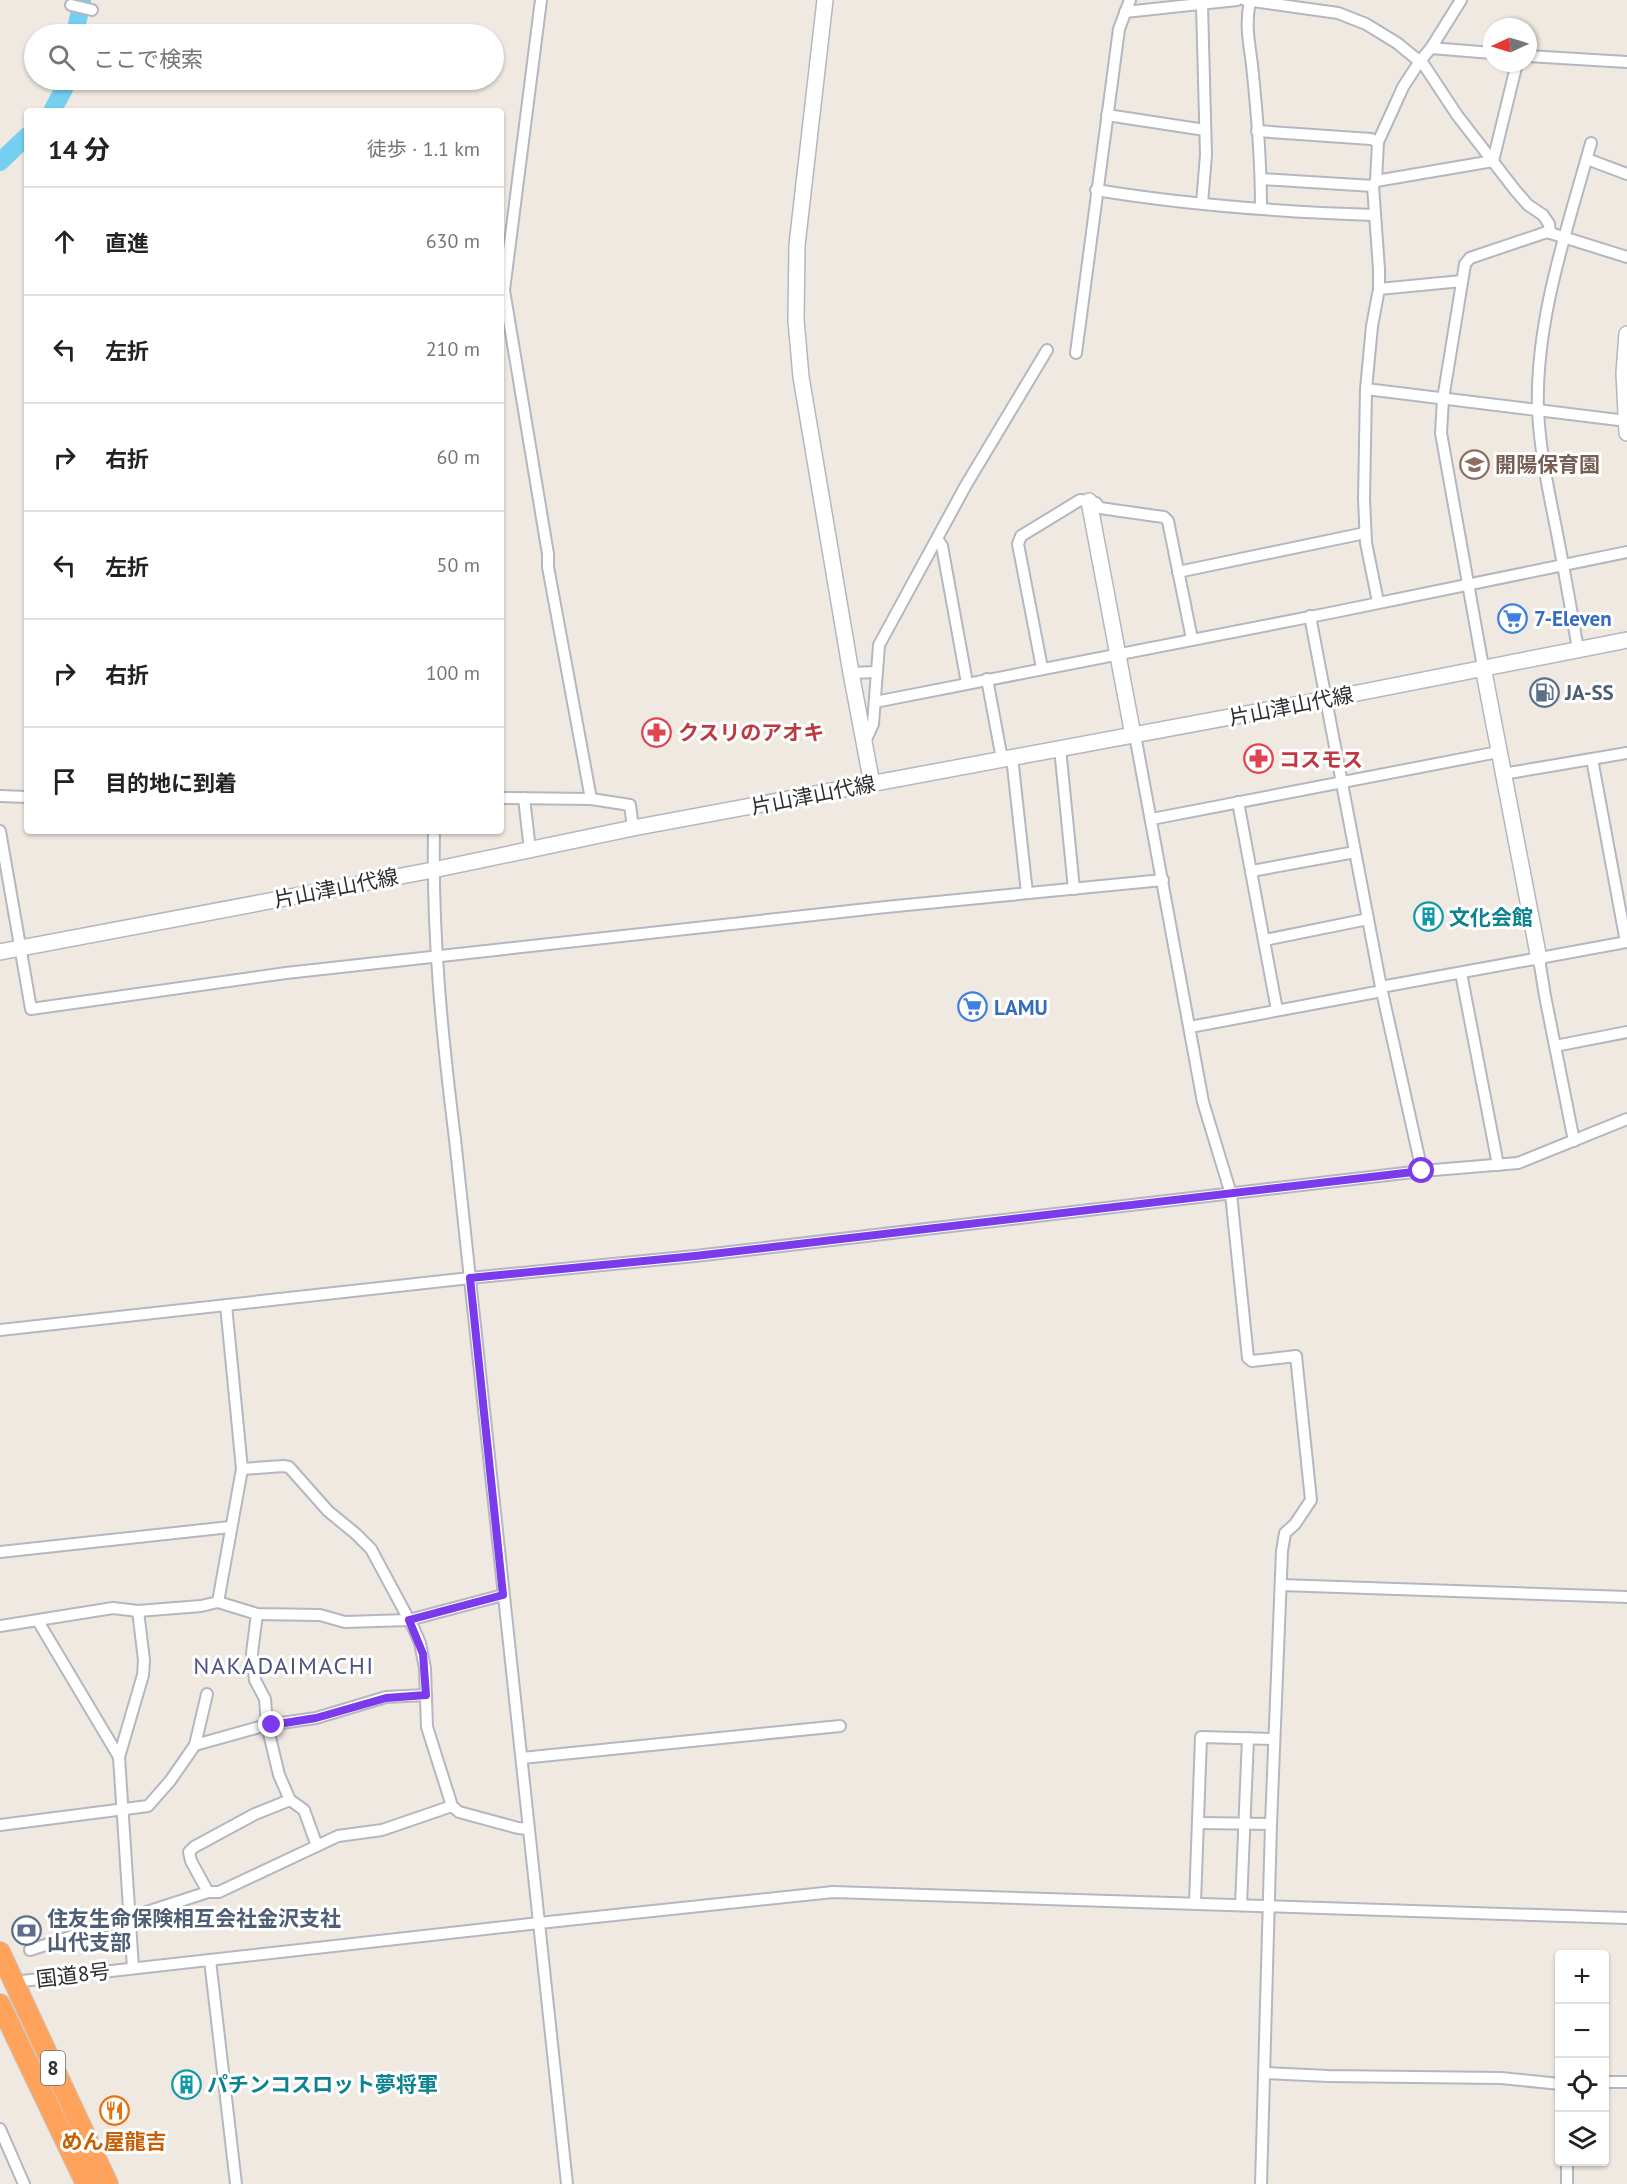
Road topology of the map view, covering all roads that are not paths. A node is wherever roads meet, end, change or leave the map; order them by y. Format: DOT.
graph roads {
  1 [pos="541,0"];
  2 [pos="825,0"];
  3 [pos="1130,0"];
  4 [pos="1237,0"];
  5 [pos="1245,0"];
  6 [pos="1341,0"];
  7 [pos="1461,0"];
  8 [pos="1250,1"];
  9 [pos="1202,4"];
  10 [pos="71,5"];
  11 [pos="92,10"];
  12 [pos="1125,12"];
  13 [pos="1338,13"];
  14 [pos="1431,48"];
  15 [pos="1483,52"];
  16 [pos="1537,57"];
  17 [pos="1420,61"];
  18 [pos="1627,62"];
  19 [pos="1515,72"];
  20 [pos="1107,115"];
  21 [pos="1205,130"];
  22 [pos="1257,131"];
  23 [pos="1378,142"];
  24 [pos="1591,143"];
  25 [pos="1587,159"];
  26 [pos="1493,161"];
  27 [pos="1627,174"];
  28 [pos="1261,179"];
  29 [pos="1375,183"];
  30 [pos="1096,190"];
  31 [pos="1202,203"];
  32 [pos="1261,208"];
  33 [pos="1375,214"];
  34 [pos="1550,233"];
  35 [pos="1565,237"];
  36 [pos="1627,257"];
  37 [pos="1462,280"];
  38 [pos="1379,289"];
  39 [pos="1627,334"];
  40 [pos="1047,350"];
  41 [pos="1076,353"];
  42 [pos="1366,389"];
  43 [pos="1443,399"];
  44 [pos="1538,410"];
  45 [pos="1627,425"];
  46 [pos="1089,501"];
  47 [pos="1365,533"];
  48 [pos="937,539"];
  49 [pos="1627,552"];
  50 [pos="1563,565"];
  51 [pos="1178,572"];
  52 [pos="1467,583"];
  53 [pos="1378,602"];
  54 [pos="1310,616"];
  55 [pos="1192,639"];
  56 [pos="1627,640"];
  57 [pos="1578,650"];
  58 [pos="1118,655"];
  59 [pos="1483,667"];
  60 [pos="1042,668"];
  61 [pos="876,672"];
  62 [pos="851,673"];
  63 [pos="987,679"];
  64 [pos="967,683"];
  65 [pos="1327,699"];
  66 [pos="875,702"];
  67 [pos="1134,735"];
  68 [pos="864,744"];
  69 [pos="1060,748"];
  70 [pos="1498,752"];
  71 [pos="1627,753"];
  72 [pos="1007,758"];
  73 [pos="1592,759"];
  74 [pos="1503,774"];
  75 [pos="1341,781"];
  76 [pos="872,784"];
  77 [pos="0,796"];
  78 [pos="24,797"];
  79 [pos="504,798"];
  80 [pos="524,798"];
  81 [pos="591,799"];
  82 [pos="1238,802"];
  83 [pos="1152,819"];
  84 [pos="633,828"];
  85 [pos="0,831"];
  86 [pos="434,834"];
  87 [pos="530,850"];
  88 [pos="1355,852"];
  89 [pos="3,868"];
  90 [pos="433,870"];
  91 [pos="1252,871"];
  92 [pos="1163,880"];
  93 [pos="1074,889"];
  94 [pos="1027,893"];
  95 [pos="1368,919"];
  96 [pos="1265,940"];
  97 [pos="1626,942"];
  98 [pos="21,947"];
  99 [pos="0,951"];
  100 [pos="435,957"];
  101 [pos="1539,959"];
  102 [pos="1461,973"];
  103 [pos="1382,989"];
  104 [pos="1277,1010"];
  105 [pos="1190,1027"];
  106 [pos="1627,1032"];
  107 [pos="1555,1046"];
  108 [pos="1627,1119"];
  109 [pos="1574,1142"];
  110 [pos="1498,1165"];
  111 [pos="1422,1171"];
  112 [pos="1231,1194"];
  113 [pos="470,1278"];
  114 [pos="226,1305"];
  115 [pos="0,1330"];
  116 [pos="242,1469"];
  117 [pos="230,1527"];
  118 [pos="0,1552"];
  119 [pos="1281,1585"];
  120 [pos="503,1595"];
  121 [pos="1627,1597"];
  122 [pos="218,1602"];
  123 [pos="138,1611"];
  124 [pos="257,1614"];
  125 [pos="409,1620"];
  126 [pos="38,1621"];
  127 [pos="0,1626"];
  128 [pos="207,1694"];
  129 [pos="426,1695"];
  130 [pos="267,1725"];
  131 [pos="840,1726"];
  132 [pos="1248,1738"];
  133 [pos="1274,1739"];
  134 [pos="195,1745"];
  135 [pos="119,1757"];
  136 [pos="522,1758"];
  137 [pos="290,1800"];
  138 [pos="452,1806"];
  139 [pos="122,1808"];
  140 [pos="1198,1822"];
  141 [pos="1245,1824"];
  142 [pos="1271,1824"];
  143 [pos="0,1825"];
  144 [pos="528,1829"];
  145 [pos="317,1845"];
  146 [pos="208,1892"];
  147 [pos="1195,1903"];
  148 [pos="1240,1905"];
  149 [pos="1270,1905"];
  150 [pos="131,1918"];
  151 [pos="1627,1918"];
  152 [pos="539,1923"];
  153 [pos="30,1950"];
  154 [pos="0,1952"];
  155 [pos="210,1960"];
  156 [pos="133,1968"];
  157 [pos="13,1982"];
  158 [pos="0,2004"];
  159 [pos="1264,2073"];
  160 [pos="1609,2082"];
  161 [pos="1627,2082"];
  162 [pos="1555,2083"];
  163 [pos="0,2129"];
  164 [pos="1567,2166"];
  165 [pos="24,2184"];
  166 [pos="86,2184"];
  167 [pos="108,2184"];
  168 [pos="236,2184"];
  169 [pos="567,2184"];
  170 [pos="1262,2184"];
  171 [pos="1567,2184"];
  1 -- 81 [label="street"];
  2 -- 62 [label="main road"];
  3 -- 12 [label="street"];
  4 -- 9 [label="street"];
  5 -- 8 [label="street"];
  6 -- 13 [label="street"];
  7 -- 14 [label="street"];
  8 -- 13 [label="street"];
  8 -- 22 [label="street"];
  9 -- 12 [label="street"];
  9 -- 21 [label="street"];
  10 -- 11 [label="street"];
  12 -- 20 [label="street"];
  13 -- 17 [label="street"];
  14 -- 15 [label="street"];
  14 -- 17 [label="street"];
  16 -- 18 [label="street"];
  17 -- 23 [label="street"];
  17 -- 26 [label="street"];
  19 -- 26 [label="street"];
  20 -- 21 [label="street"];
  20 -- 30 [label="street"];
  21 -- 31 [label="street"];
  22 -- 23 [label="street"];
  22 -- 28 [label="street"];
  23 -- 29 [label="street"];
  24 -- 25 [label="street"];
  25 -- 27 [label="street"];
  25 -- 35 [label="street"];
  26 -- 29 [label="street"];
  26 -- 34 [label="street"];
  28 -- 29 [label="street"];
  28 -- 32 [label="street"];
  29 -- 33 [label="street"];
  30 -- 31 [label="street"];
  30 -- 41 [label="street"];
  31 -- 32 [label="street"];
  32 -- 33 [label="street"];
  33 -- 38 [label="street"];
  34 -- 35 [label="street"];
  34 -- 37 [label="street"];
  35 -- 36 [label="street"];
  35 -- 44 [label="street"];
  37 -- 38 [label="street"];
  37 -- 43 [label="street"];
  38 -- 42 [label="street"];
  39 -- 45 [label="main road"];
  40 -- 48 [label="street"];
  42 -- 43 [label="street"];
  42 -- 47 [label="street"];
  43 -- 44 [label="street"];
  43 -- 52 [label="street"];
  44 -- 45 [label="street"];
  44 -- 50 [label="street"];
  46 -- 51 [label="street"];
  46 -- 58 [label="main road"];
  46 -- 60 [label="street"];
  47 -- 51 [label="street"];
  47 -- 53 [label="street"];
  48 -- 61 [label="street"];
  48 -- 64 [label="street"];
  49 -- 50 [label="street"];
  50 -- 52 [label="street"];
  50 -- 57 [label="street"];
  51 -- 55 [label="street"];
  52 -- 53 [label="street"];
  52 -- 59 [label="street"];
  53 -- 54 [label="street"];
  54 -- 55 [label="street"];
  54 -- 65 [label="street"];
  55 -- 58 [label="street"];
  56 -- 57 [label="main road, 片山津山代線"];
  57 -- 59 [label="main road, 片山津山代線"];
  58 -- 60 [label="street"];
  58 -- 67 [label="main road"];
  59 -- 65 [label="main road, 片山津山代線"];
  59 -- 70 [label="main road"];
  60 -- 63 [label="street"];
  61 -- 62 [label="street"];
  61 -- 66 [label="street"];
  62 -- 68 [label="main road"];
  63 -- 64 [label="street"];
  63 -- 72 [label="street"];
  64 -- 66 [label="street"];
  65 -- 67 [label="main road, 片山津山代線"];
  65 -- 75 [label="street"];
  66 -- 68 [label="street"];
  67 -- 69 [label="main road, 片山津山代線"];
  67 -- 83 [label="street"];
  68 -- 76 [label="main road"];
  69 -- 72 [label="main road, 片山津山代線"];
  69 -- 93 [label="street"];
  70 -- 74 [label="main road"];
  70 -- 75 [label="street"];
  71 -- 73 [label="street"];
  72 -- 76 [label="main road, 片山津山代線"];
  72 -- 94 [label="street"];
  73 -- 74 [label="street"];
  73 -- 97 [label="street"];
  74 -- 101 [label="main road"];
  75 -- 82 [label="street"];
  75 -- 88 [label="street"];
  76 -- 84 [label="main road, 片山津山代線"];
  77 -- 78 [label="street"];
  79 -- 80 [label="street"];
  80 -- 81 [label="street"];
  80 -- 87 [label="street"];
  81 -- 84 [label="street"];
  82 -- 83 [label="street"];
  82 -- 91 [label="street"];
  83 -- 92 [label="street"];
  84 -- 87 [label="main road, 片山津山代線"];
  85 -- 89 [label="street"];
  86 -- 90 [label="street"];
  87 -- 90 [label="main road, 片山津山代線"];
  88 -- 91 [label="street"];
  88 -- 95 [label="street"];
  89 -- 98 [label="street"];
  90 -- 98 [label="main road, 片山津山代線"];
  90 -- 100 [label="street"];
  91 -- 96 [label="street"];
  92 -- 93 [label="street"];
  92 -- 105 [label="street"];
  93 -- 94 [label="street"];
  94 -- 100 [label="street"];
  95 -- 96 [label="street"];
  95 -- 103 [label="street"];
  96 -- 104 [label="street"];
  97 -- 101 [label="street"];
  98 -- 99 [label="main road, 片山津山代線"];
  98 -- 100 [label="street"];
  100 -- 113 [label="street"];
  101 -- 102 [label="street"];
  101 -- 107 [label="street"];
  102 -- 103 [label="street"];
  102 -- 110 [label="street"];
  103 -- 104 [label="street"];
  103 -- 111 [label="street"];
  104 -- 105 [label="street"];
  105 -- 112 [label="street"];
  106 -- 107 [label="street"];
  107 -- 109 [label="street"];
  108 -- 109 [label="street"];
  109 -- 110 [label="street"];
  110 -- 111 [label="street"];
  111 -- 112 [label="street"];
  112 -- 113 [label="street"];
  112 -- 119 [label="street"];
  113 -- 114 [label="street"];
  113 -- 120 [label="street"];
  114 -- 115 [label="street"];
  114 -- 116 [label="street"];
  116 -- 117 [label="street"];
  116 -- 125 [label="street"];
  117 -- 118 [label="street"];
  117 -- 122 [label="street"];
  119 -- 121 [label="street"];
  119 -- 133 [label="street"];
  120 -- 125 [label="street"];
  120 -- 136 [label="street"];
  122 -- 123 [label="street"];
  122 -- 124 [label="street"];
  123 -- 126 [label="street"];
  123 -- 135 [label="street"];
  124 -- 125 [label="street"];
  124 -- 130 [label="street"];
  125 -- 129 [label="street"];
  126 -- 127 [label="street"];
  126 -- 135 [label="street"];
  128 -- 134 [label="street"];
  129 -- 130 [label="street"];
  129 -- 138 [label="street"];
  130 -- 134 [label="street"];
  130 -- 137 [label="street"];
  131 -- 136 [label="street"];
  132 -- 133 [label="street"];
  132 -- 140 [label="street"];
  132 -- 141 [label="street"];
  133 -- 142 [label="street"];
  134 -- 139 [label="street"];
  135 -- 139 [label="street"];
  136 -- 144 [label="street"];
  137 -- 145 [label="street"];
  137 -- 146 [label="street"];
  138 -- 144 [label="street"];
  138 -- 145 [label="street"];
  139 -- 143 [label="street"];
  139 -- 150 [label="street"];
  140 -- 141 [label="street"];
  140 -- 147 [label="street"];
  141 -- 142 [label="street"];
  141 -- 148 [label="street"];
  142 -- 149 [label="street"];
  144 -- 152 [label="street"];
  145 -- 146 [label="street"];
  146 -- 150 [label="street"];
  147 -- 148 [label="street, 国道8号"];
  147 -- 152 [label="street, 国道8号"];
  148 -- 149 [label="street, 国道8号"];
  149 -- 151 [label="street, 国道8号"];
  149 -- 159 [label="street"];
  150 -- 153 [label="street"];
  150 -- 156 [label="street"];
  152 -- 155 [label="street, 国道8号"];
  152 -- 169 [label="street"];
  154 -- 157 [label="highway, 8"];
  155 -- 156 [label="street, 国道8号"];
  155 -- 168 [label="street"];
  156 -- 157 [label="street, 国道8号"];
  157 -- 167 [label="highway, 8"];
  158 -- 166 [label="highway, 8"];
  159 -- 162 [label="street"];
  159 -- 170 [label="street"];
  160 -- 161 [label="street"];
  163 -- 165 [label="street"];
  164 -- 171 [label="street"];
}
